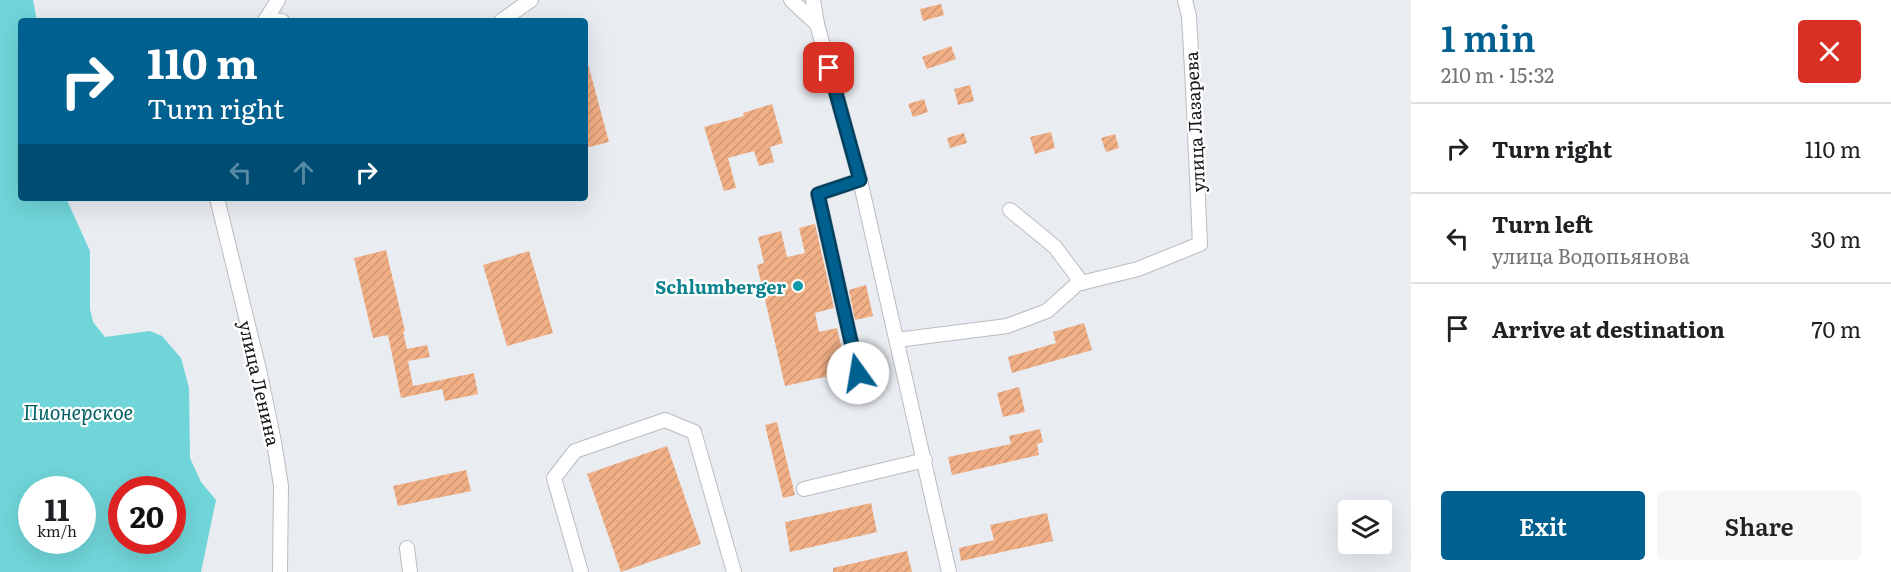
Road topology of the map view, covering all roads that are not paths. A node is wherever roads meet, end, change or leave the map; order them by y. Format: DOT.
graph roads {
  1 [pos="278,0"];
  2 [pos="531,0"];
  3 [pos="791,0"];
  4 [pos="813,0"];
  5 [pos="1185,0"];
  6 [pos="267,18"];
  7 [pos="505,18"];
  8 [pos="817,24"];
  9 [pos="860,180"];
  10 [pos="218,201"];
  11 [pos="1010,210"];
  12 [pos="1083,283"];
  13 [pos="897,340"];
  14 [pos="858,373"];
  15 [pos="925,460"];
  16 [pos="804,489"];
  17 [pos="407,548"];
  18 [pos="280,572"];
  19 [pos="410,572"];
  20 [pos="581,572"];
  21 [pos="733,572"];
  22 [pos="949,572"];
  1 -- 6 [label="street"];
  2 -- 7 [label="street"];
  3 -- 8 [label="street"];
  4 -- 8 [label="street"];
  5 -- 12 [label="street, улица Лазарева"];
  8 -- 9 [label="street"];
  9 -- 13 [label="street"];
  9 -- 14 [label="street"];
  10 -- 18 [label="street, улица Ленина"];
  11 -- 12 [label="street"];
  12 -- 13 [label="street"];
  13 -- 15 [label="street"];
  15 -- 16 [label="street"];
  15 -- 22 [label="street"];
  17 -- 19 [label="street"];
  20 -- 21 [label="street"];
}
